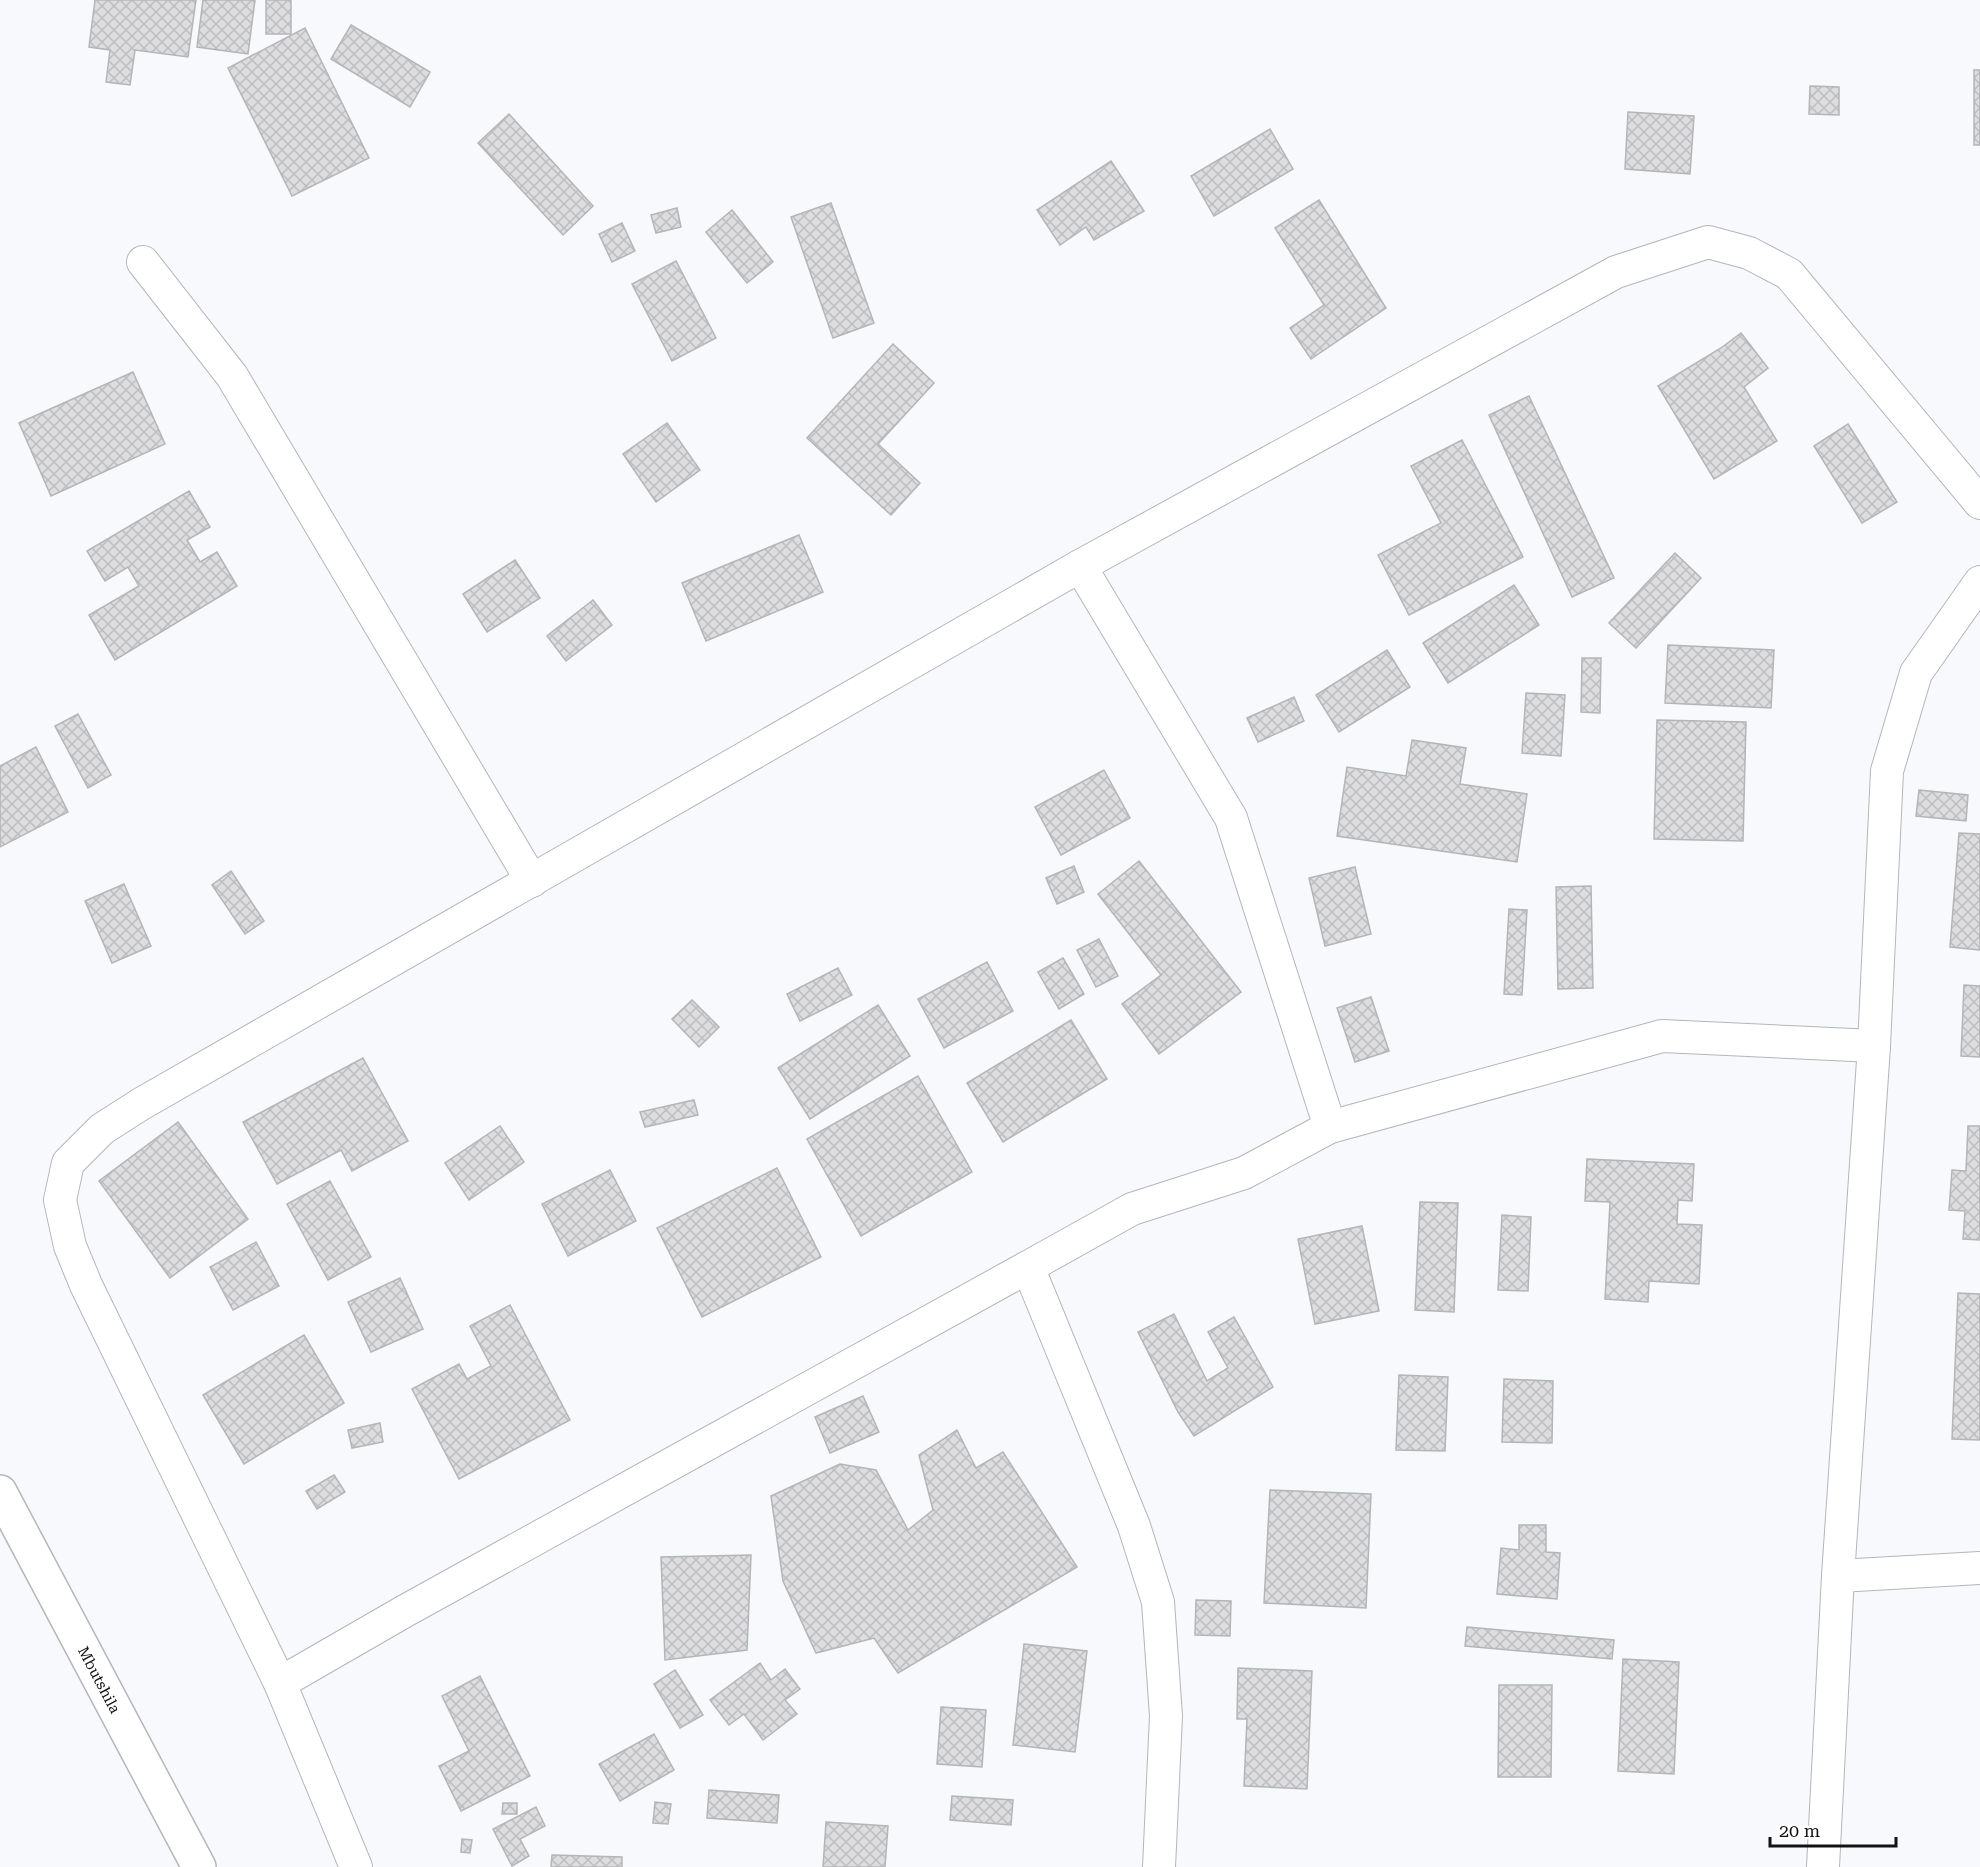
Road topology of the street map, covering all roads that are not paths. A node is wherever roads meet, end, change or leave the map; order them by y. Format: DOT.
graph roads {
  1 [pos="143,262"];
  2 [pos="1980,503"];
  3 [pos="1080,566"];
  4 [pos="1980,582"];
  5 [pos="532,881"];
  6 [pos="1874,1046"];
  7 [pos="1330,1127"];
  8 [pos="1028,1266"];
  9 [pos="0,1492"];
  10 [pos="1980,1568"];
  11 [pos="1838,1576"];
  12 [pos="280,1683"];
  13 [pos="199,1867"];
  14 [pos="356,1867"];
  15 [pos="1159,1867"];
  16 [pos="1823,1867"];
  1 -- 5 [label="street"];
  2 -- 3 [label="street"];
  3 -- 5 [label="street"];
  3 -- 7 [label="street"];
  4 -- 6 [label="street"];
  5 -- 12 [label="street"];
  6 -- 7 [label="street"];
  6 -- 11 [label="street"];
  7 -- 8 [label="street"];
  8 -- 12 [label="street"];
  8 -- 15 [label="street"];
  9 -- 13 [label="street, Mbutshila"];
  10 -- 11 [label="street"];
  11 -- 16 [label="street"];
  12 -- 14 [label="street"];
}
